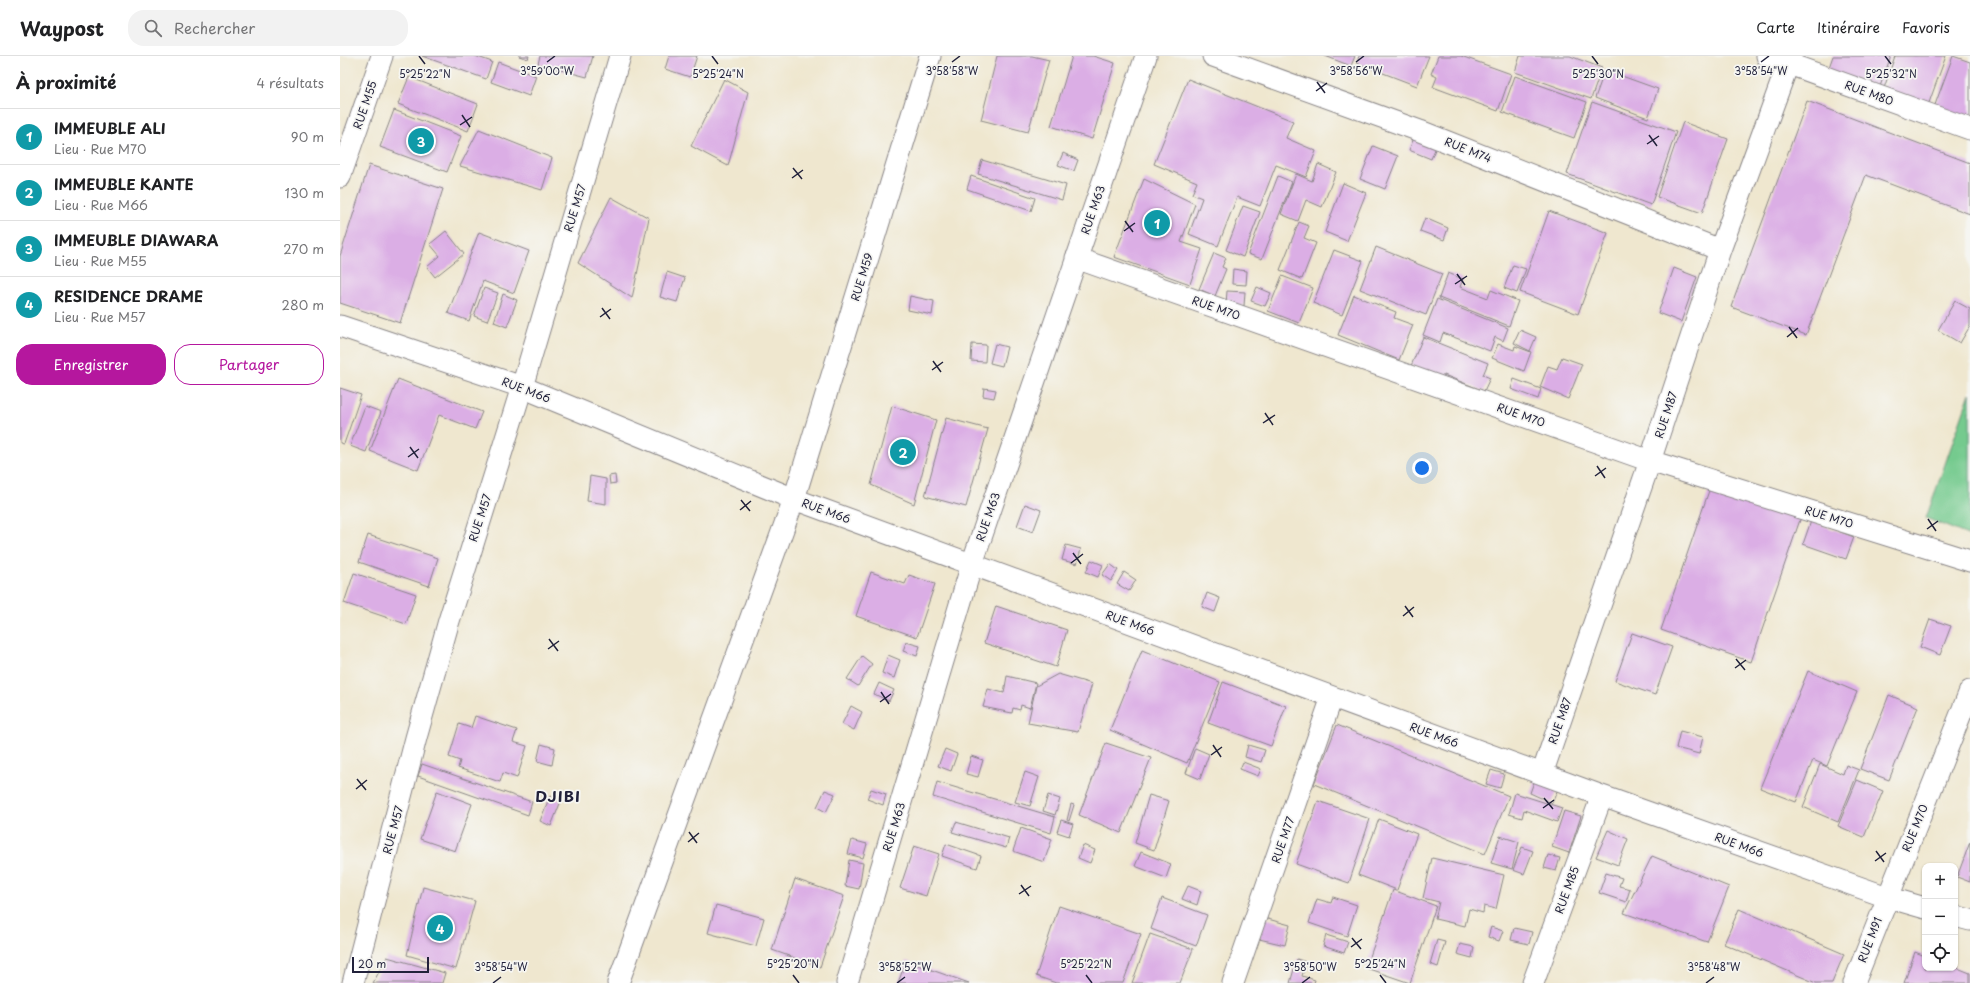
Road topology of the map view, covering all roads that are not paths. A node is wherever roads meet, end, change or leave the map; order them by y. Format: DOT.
graph roads {
  1 [pos="382,56"];
  2 [pos="620,56"];
  3 [pos="930,56"];
  4 [pos="1146,56"];
  5 [pos="1213,56"];
  6 [pos="1767,56"];
  7 [pos="1789,60"];
  8 [pos="1970,130"];
  9 [pos="340,177"];
  10 [pos="1720,250"];
  11 [pos="1076,258"];
  12 [pos="340,326"];
  13 [pos="522,387"];
  14 [pos="1650,461"];
  15 [pos="794,499"];
  16 [pos="1970,561"];
  17 [pos="972,564"];
  18 [pos="1970,691"];
  19 [pos="1332,697"];
  20 [pos="1542,774"];
  21 [pos="1602,796"];
  22 [pos="1887,897"];
  23 [pos="1922,907"];
  24 [pos="1958,917"];
  25 [pos="1970,920"];
  26 [pos="353,983"];
  27 [pos="618,983"];
  28 [pos="847,983"];
  29 [pos="1234,983"];
  30 [pos="1533,983"];
  31 [pos="1854,983"];
  1 -- 9 [label="street, RUE M55"];
  2 -- 13 [label="street, RUE M57"];
  3 -- 15 [label="street, RUE M59"];
  4 -- 11 [label="street, RUE M63"];
  5 -- 10 [label="street, RUE M74"];
  6 -- 7 [label="street, RUE M80"];
  7 -- 8 [label="street, RUE M80"];
  7 -- 10 [label="street, RUE M87"];
  10 -- 14 [label="street, RUE M87"];
  11 -- 14 [label="street, RUE M70"];
  11 -- 17 [label="street, RUE M63"];
  12 -- 13 [label="street, RUE M66"];
  13 -- 15 [label="street, RUE M66"];
  13 -- 26 [label="street, RUE M57"];
  14 -- 16 [label="street, RUE M70"];
  14 -- 20 [label="street, RUE M87"];
  15 -- 17 [label="street, RUE M66"];
  15 -- 27 [label="street, RUE M59"];
  17 -- 19 [label="street, RUE M66"];
  17 -- 28 [label="street, RUE M63"];
  18 -- 22 [label="street, RUE M70"];
  19 -- 20 [label="street, RUE M66"];
  19 -- 29 [label="street, RUE M77"];
  20 -- 21 [label="street, RUE M66"];
  21 -- 22 [label="street, RUE M66"];
  21 -- 30 [label="street, RUE M85"];
  22 -- 23 [label="street, RUE M66"];
  22 -- 31 [label="street, RUE M91"];
  24 -- 25 [label="street"];
}
